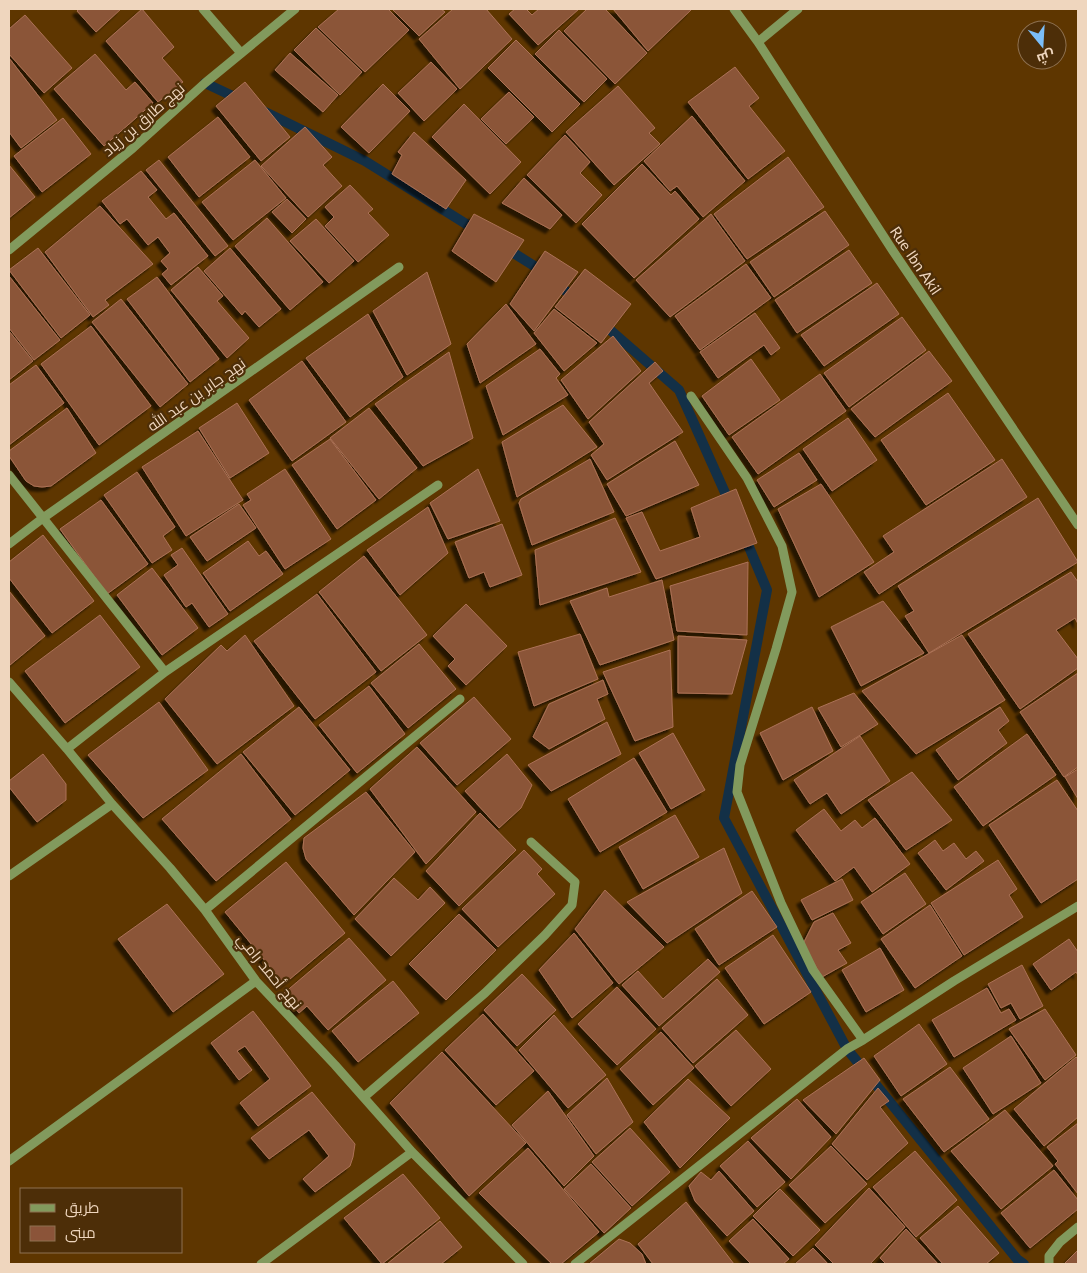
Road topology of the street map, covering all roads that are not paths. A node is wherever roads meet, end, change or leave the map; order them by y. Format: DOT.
graph roads {
  1 [pos="203,9"];
  2 [pos="295,9"];
  3 [pos="734,9"];
  4 [pos="798,9"];
  5 [pos="758,42"];
  6 [pos="241,53"];
  7 [pos="9,250"];
  8 [pos="399,267"];
  9 [pos="691,396"];
  10 [pos="9,475"];
  11 [pos="438,485"];
  12 [pos="44,518"];
  13 [pos="1078,525"];
  14 [pos="9,544"];
  15 [pos="165,672"];
  16 [pos="9,682"];
  17 [pos="460,699"];
  18 [pos="68,750"];
  19 [pos="112,804"];
  20 [pos="531,842"];
  21 [pos="9,876"];
  22 [pos="1078,906"];
  23 [pos="205,910"];
  24 [pos="256,980"];
  25 [pos="863,1040"];
  26 [pos="364,1097"];
  27 [pos="412,1152"];
  28 [pos="9,1162"];
  29 [pos="1078,1227"];
  30 [pos="261,1264"];
  31 [pos="523,1264"];
  32 [pos="575,1264"];
  33 [pos="1050,1264"];
  1 -- 6 [label="street"];
  2 -- 6 [label="street, نهج طارق بن زياد"];
  3 -- 5 [label="street, Rue Ibn Akil"];
  4 -- 5 [label="street"];
  5 -- 13 [label="street, Rue Ibn Akil"];
  6 -- 7 [label="street, نهج طارق بن زياد"];
  8 -- 12 [label="street, نهج جابر بن عبد الله"];
  9 -- 25 [label="street"];
  10 -- 12 [label="street"];
  11 -- 15 [label="street"];
  12 -- 14 [label="street, نهج جابر بن عبد الله"];
  12 -- 15 [label="street"];
  15 -- 18 [label="street"];
  16 -- 18 [label="street, نهج أحمد رامي"];
  17 -- 23 [label="street"];
  18 -- 19 [label="street, نهج أحمد رامي"];
  19 -- 21 [label="street"];
  19 -- 23 [label="street, نهج أحمد رامي"];
  20 -- 26 [label="street"];
  22 -- 25 [label="street"];
  23 -- 24 [label="street, نهج أحمد رامي"];
  24 -- 26 [label="street, نهج أحمد رامي"];
  24 -- 28 [label="street"];
  25 -- 32 [label="street"];
  26 -- 27 [label="street, نهج أحمد رامي"];
  27 -- 30 [label="street"];
  27 -- 31 [label="street, نهج أحمد رامي"];
  29 -- 33 [label="street"];
}
